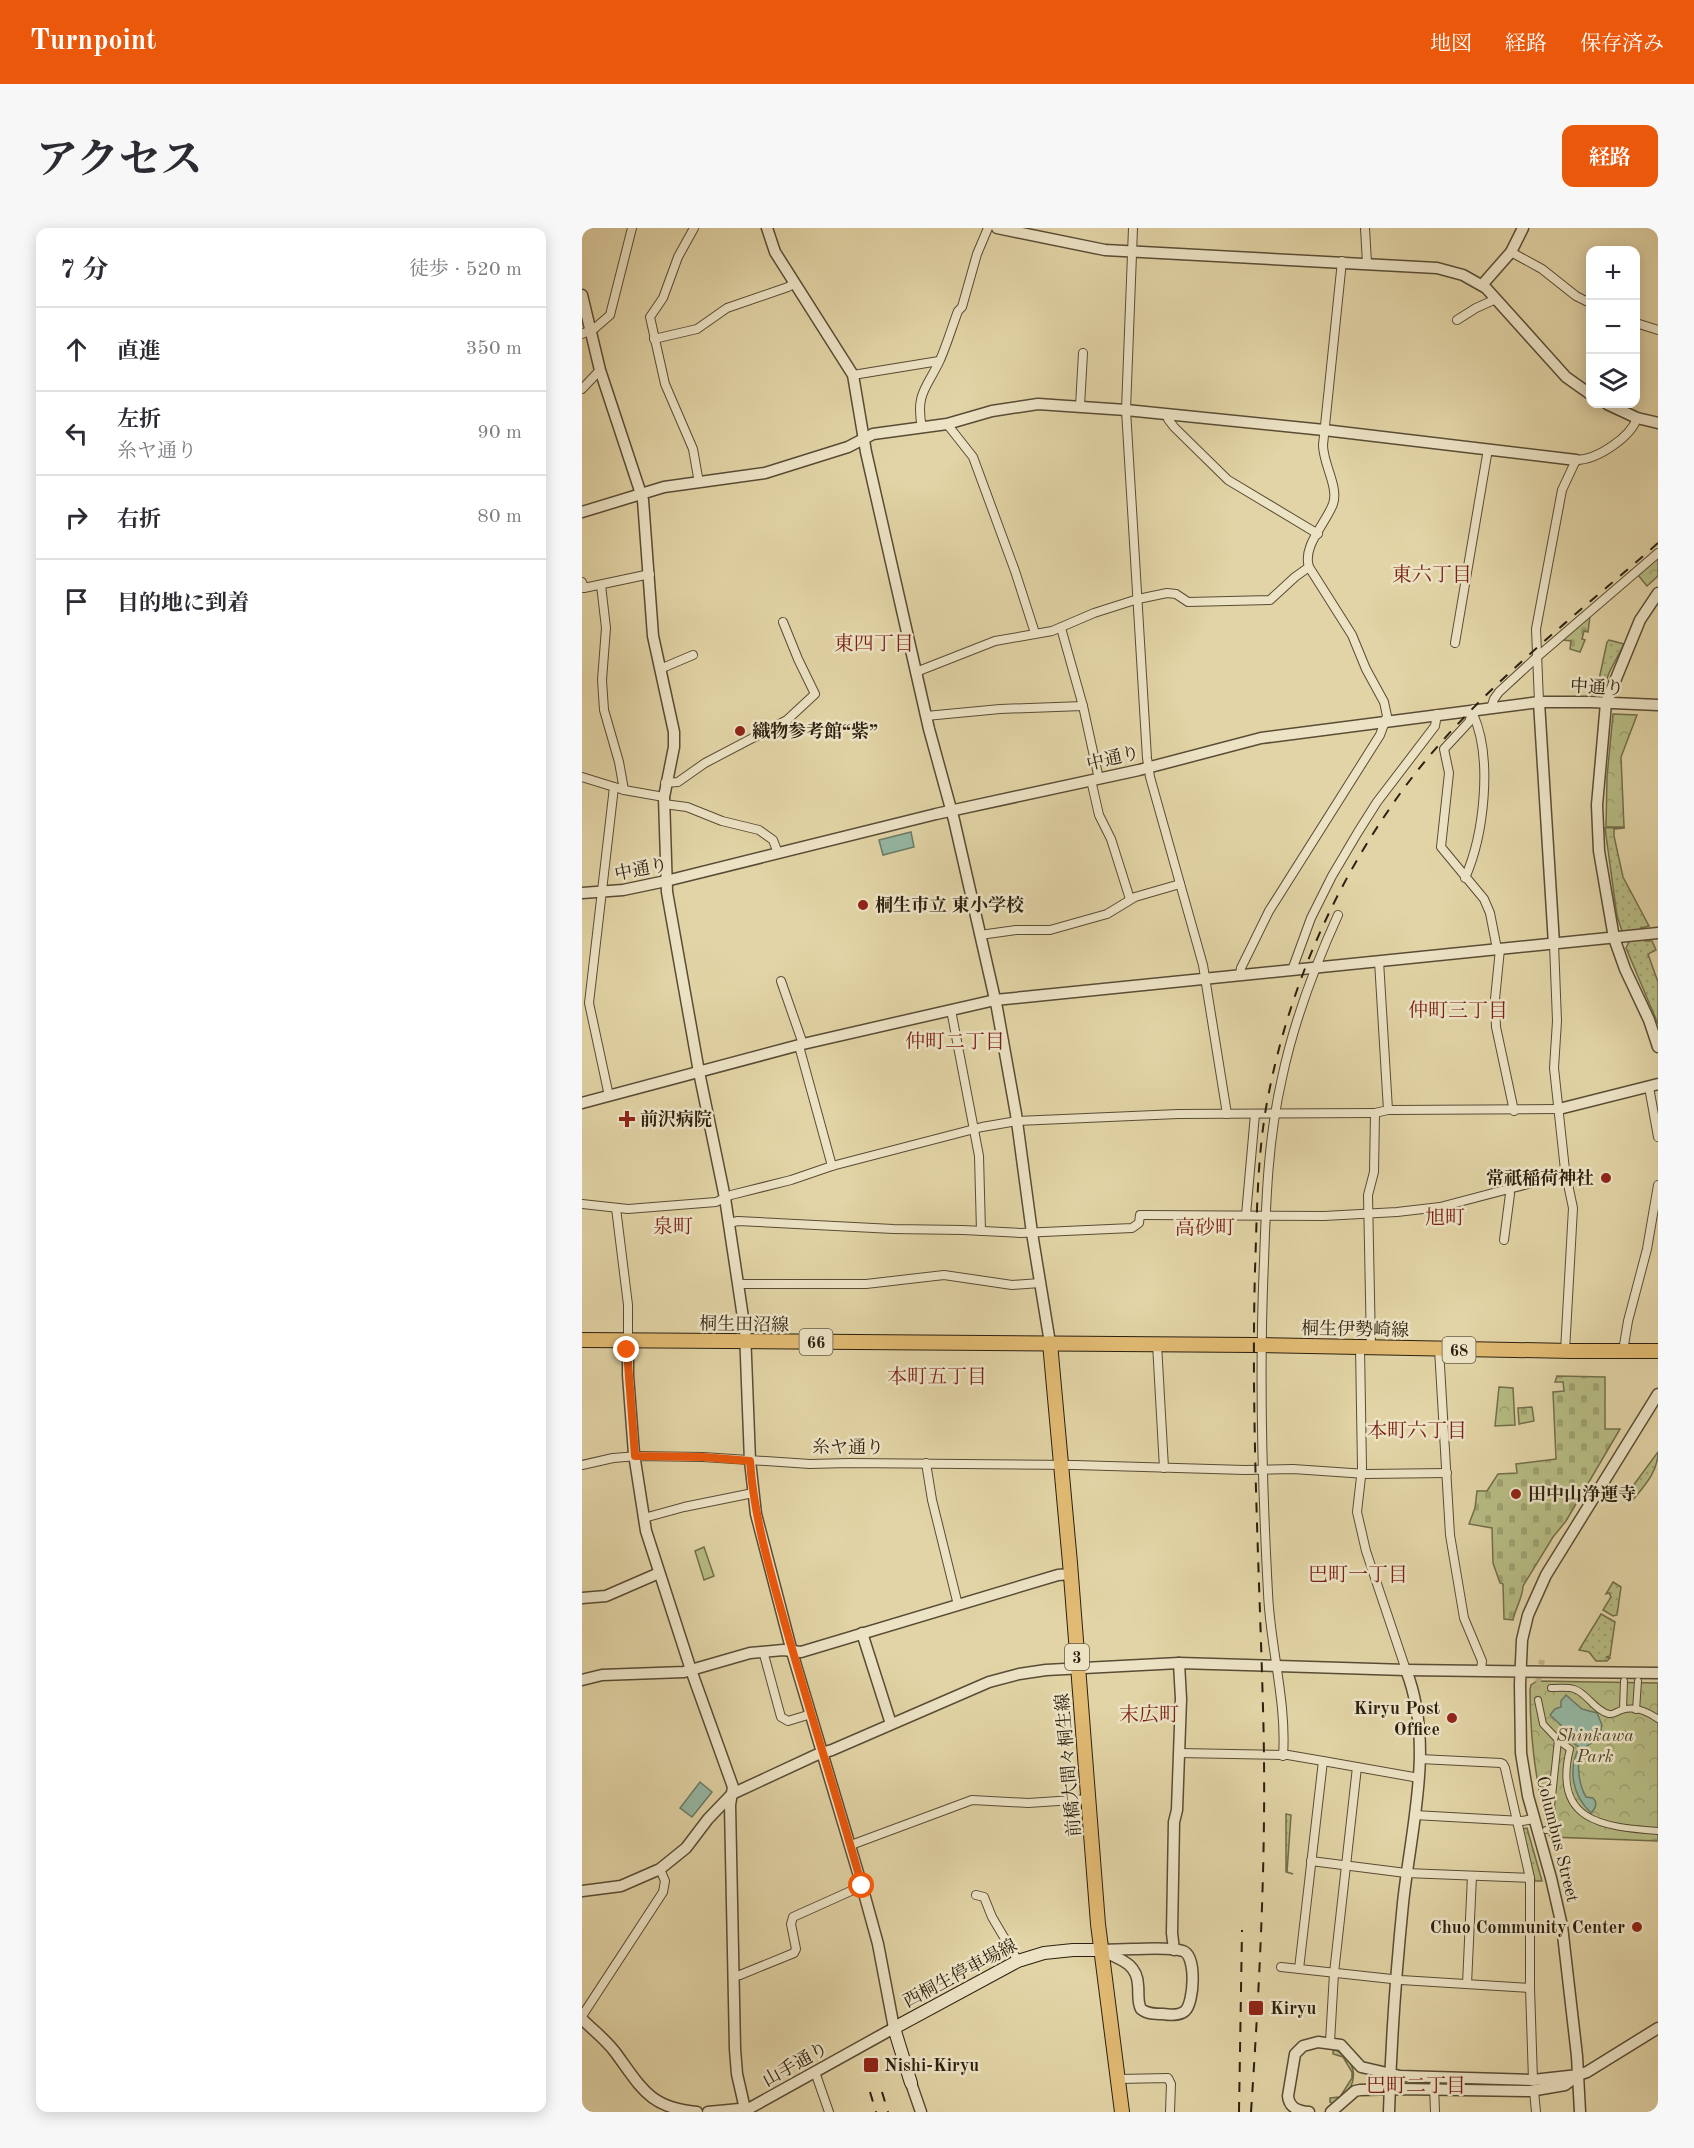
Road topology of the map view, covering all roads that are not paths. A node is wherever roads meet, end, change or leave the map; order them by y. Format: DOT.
graph roads {
  1 [pos="632,228"];
  2 [pos="694,228"];
  3 [pos="767,228"];
  4 [pos="988,228"];
  5 [pos="997,228"];
  6 [pos="1132,228"];
  7 [pos="1365,228"];
  8 [pos="1524,228"];
  9 [pos="1132,251"];
  10 [pos="1511,252"];
  11 [pos="1342,261"];
  12 [pos="1367,263"];
  13 [pos="795,283"];
  14 [pos="1482,285"];
  15 [pos="582,295"];
  16 [pos="1496,299"];
  17 [pos="1586,301"];
  18 [pos="1457,320"];
  19 [pos="1640,325"];
  20 [pos="1658,330"];
  21 [pos="586,332"];
  22 [pos="654,339"];
  23 [pos="1083,353"];
  24 [pos="939,361"];
  25 [pos="600,370"];
  26 [pos="853,375"];
  27 [pos="582,389"];
  28 [pos="1586,391"];
  29 [pos="1080,406"];
  30 [pos="1616,408"];
  31 [pos="1126,410"];
  32 [pos="1167,414"];
  33 [pos="1637,418"];
  34 [pos="947,423"];
  35 [pos="1658,423"];
  36 [pos="922,428"];
  37 [pos="1324,430"];
  38 [pos="863,439"];
  39 [pos="1488,449"];
  40 [pos="1576,460"];
  41 [pos="699,483"];
  42 [pos="642,492"];
  43 [pos="582,512"];
  44 [pos="1318,534"];
  45 [pos="1658,553"];
  46 [pos="1309,567"];
  47 [pos="650,574"];
  48 [pos="582,582"];
  49 [pos="601,585"];
  50 [pos="1658,593"];
  51 [pos="1138,599"];
  52 [pos="783,622"];
  53 [pos="1061,628"];
  54 [pos="1035,633"];
  55 [pos="1455,644"];
  56 [pos="693,655"];
  57 [pos="1537,657"];
  58 [pos="660,669"];
  59 [pos="916,672"];
  60 [pos="1539,702"];
  61 [pos="1606,703"];
  62 [pos="1083,705"];
  63 [pos="1658,705"];
  64 [pos="1491,708"];
  65 [pos="1474,712"];
  66 [pos="1437,714"];
  67 [pos="926,716"];
  68 [pos="1386,721"];
  69 [pos="1148,767"];
  70 [pos="582,777"];
  71 [pos="1095,779"];
  72 [pos="665,783"];
  73 [pos="614,787"];
  74 [pos="624,790"];
  75 [pos="664,801"];
  76 [pos="951,811"];
  77 [pos="778,853"];
  78 [pos="1466,878"];
  79 [pos="666,881"];
  80 [pos="1180,884"];
  81 [pos="600,892"];
  82 [pos="582,893"];
  83 [pos="1130,899"];
  84 [pos="1338,915"];
  85 [pos="1658,933"];
  86 [pos="980,935"];
  87 [pos="1619,937"];
  88 [pos="1554,944"];
  89 [pos="1498,949"];
  90 [pos="1379,962"];
  91 [pos="1315,968"];
  92 [pos="1292,970"];
  93 [pos="1240,974"];
  94 [pos="1206,977"];
  95 [pos="781,981"];
  96 [pos="995,1000"];
  97 [pos="951,1010"];
  98 [pos="801,1045"];
  99 [pos="1658,1047"];
  100 [pos="699,1072"];
  101 [pos="1653,1085"];
  102 [pos="609,1096"];
  103 [pos="582,1103"];
  104 [pos="1559,1109"];
  105 [pos="1388,1110"];
  106 [pos="1514,1111"];
  107 [pos="1376,1113"];
  108 [pos="1227,1114"];
  109 [pos="1255,1114"];
  110 [pos="1275,1114"];
  111 [pos="1017,1121"];
  112 [pos="974,1129"];
  113 [pos="1658,1137"];
  114 [pos="832,1166"];
  115 [pos="1566,1174"];
  116 [pos="1658,1185"];
  117 [pos="1509,1187"];
  118 [pos="725,1198"];
  119 [pos="582,1204"];
  120 [pos="616,1208"];
  121 [pos="1246,1215"];
  122 [pos="1265,1215"];
  123 [pos="1368,1215"];
  124 [pos="729,1222"];
  125 [pos="981,1231"];
  126 [pos="1032,1233"];
  127 [pos="1504,1240"];
  128 [pos="1040,1283"];
  129 [pos="738,1284"];
  130 [pos="582,1340"];
  131 [pos="628,1340"];
  132 [pos="745,1342"];
  133 [pos="1050,1343"];
  134 [pos="1157,1344"];
  135 [pos="1261,1345"];
  136 [pos="1365,1347"];
  137 [pos="1439,1349"];
  138 [pos="1565,1351"];
  139 [pos="1623,1351"];
  140 [pos="1658,1351"];
  141 [pos="1658,1394"];
  142 [pos="635,1456"];
  143 [pos="750,1461"];
  144 [pos="926,1463"];
  145 [pos="582,1465"];
  146 [pos="1062,1465"];
  147 [pos="1164,1468"];
  148 [pos="1263,1470"];
  149 [pos="1361,1473"];
  150 [pos="1448,1473"];
  151 [pos="753,1493"];
  152 [pos="644,1518"];
  153 [pos="659,1573"];
  154 [pos="1071,1574"];
  155 [pos="582,1598"];
  156 [pos="958,1605"];
  157 [pos="862,1633"];
  158 [pos="763,1651"];
  159 [pos="792,1652"];
  160 [pos="1179,1663"];
  161 [pos="1276,1665"];
  162 [pos="1078,1668"];
  163 [pos="691,1670"];
  164 [pos="1406,1670"];
  165 [pos="1481,1671"];
  166 [pos="1520,1671"];
  167 [pos="1658,1673"];
  168 [pos="582,1680"];
  169 [pos="1624,1681"];
  170 [pos="1638,1681"];
  171 [pos="1551,1688"];
  172 [pos="1538,1700"];
  173 [pos="1623,1709"];
  174 [pos="1636,1710"];
  175 [pos="811,1714"];
  176 [pos="1658,1719"];
  177 [pos="891,1724"];
  178 [pos="1558,1740"];
  179 [pos="822,1753"];
  180 [pos="1179,1753"];
  181 [pos="1283,1756"];
  182 [pos="1420,1759"];
  183 [pos="1323,1761"];
  184 [pos="1357,1767"];
  185 [pos="1419,1778"];
  186 [pos="732,1794"];
  187 [pos="1089,1799"];
  188 [pos="1414,1815"];
  189 [pos="1534,1819"];
  190 [pos="1517,1821"];
  191 [pos="1546,1830"];
  192 [pos="1658,1831"];
  193 [pos="850,1845"];
  194 [pos="1311,1861"];
  195 [pos="1346,1866"];
  196 [pos="660,1869"];
  197 [pos="1406,1873"];
  198 [pos="1472,1876"];
  199 [pos="1530,1878"];
  200 [pos="862,1886"];
  201 [pos="582,1892"];
  202 [pos="976,1895"];
  203 [pos="1101,1950"];
  204 [pos="1174,1950"];
  205 [pos="1017,1961"];
  206 [pos="1281,1967"];
  207 [pos="1299,1969"];
  208 [pos="1334,1973"];
  209 [pos="734,1976"];
  210 [pos="1395,1980"];
  211 [pos="1467,1984"];
  212 [pos="1530,1988"];
  213 [pos="582,2018"];
  214 [pos="894,2028"];
  215 [pos="1658,2028"];
  216 [pos="1330,2042"];
  217 [pos="815,2072"];
  218 [pos="1391,2074"];
  219 [pos="1578,2075"];
  220 [pos="1118,2079"];
  221 [pos="911,2083"];
  222 [pos="1434,2084"];
  223 [pos="1533,2085"];
  224 [pos="1390,2089"];
  225 [pos="745,2111"];
  226 [pos="697,2112"];
  227 [pos="708,2112"];
  228 [pos="829,2112"];
  229 [pos="921,2112"];
  230 [pos="1122,2112"];
  231 [pos="1170,2112"];
  232 [pos="1309,2112"];
  233 [pos="1331,2112"];
  234 [pos="1389,2112"];
  235 [pos="1435,2112"];
  236 [pos="1536,2112"];
  237 [pos="1580,2112"];
  1 -- 21 [label="street"];
  2 -- 22 [label="street"];
  3 -- 13 [label="street"];
  4 -- 24 [label="street"];
  5 -- 9 [label="street"];
  6 -- 9 [label="street"];
  7 -- 12 [label="street"];
  8 -- 10 [label="street"];
  9 -- 11 [label="street"];
  9 -- 31 [label="street"];
  10 -- 14 [label="street"];
  10 -- 17 [label="street"];
  11 -- 12 [label="street"];
  11 -- 37 [label="street"];
  12 -- 14 [label="street"];
  13 -- 22 [label="street"];
  13 -- 26 [label="street"];
  14 -- 16 [label="street"];
  15 -- 21 [label="street"];
  16 -- 18 [label="street"];
  16 -- 28 [label="street"];
  19 -- 20 [label="street"];
  21 -- 25 [label="street"];
  22 -- 41 [label="street"];
  23 -- 29 [label="street"];
  24 -- 26 [label="street"];
  24 -- 36 [label="street"];
  25 -- 27 [label="street"];
  25 -- 42 [label="street"];
  26 -- 38 [label="street"];
  29 -- 31 [label="street"];
  29 -- 34 [label="street"];
  30 -- 33 [label="street"];
  31 -- 32 [label="street"];
  31 -- 51 [label="street"];
  32 -- 37 [label="street"];
  32 -- 44 [label="street"];
  33 -- 35 [label="street"];
  33 -- 40 [label="street"];
  34 -- 36 [label="street"];
  34 -- 54 [label="street"];
  36 -- 38 [label="street"];
  37 -- 39 [label="street"];
  37 -- 44 [label="street"];
  38 -- 41 [label="street"];
  38 -- 59 [label="street"];
  39 -- 40 [label="street"];
  39 -- 55 [label="street"];
  40 -- 57 [label="street"];
  41 -- 42 [label="street"];
  42 -- 43 [label="street"];
  42 -- 47 [label="street"];
  44 -- 46 [label="street"];
  45 -- 57 [label="street"];
  46 -- 51 [label="street"];
  46 -- 68 [label="street"];
  47 -- 49 [label="street"];
  47 -- 58 [label="street"];
  48 -- 49 [label="street"];
  49 -- 74 [label="street"];
  50 -- 61 [label="street"];
  51 -- 53 [label="street"];
  51 -- 69 [label="street"];
  52 -- 72 [label="street"];
  53 -- 54 [label="street"];
  53 -- 62 [label="street"];
  54 -- 59 [label="street"];
  56 -- 58 [label="street"];
  57 -- 60 [label="street"];
  57 -- 64 [label="street"];
  58 -- 72 [label="street"];
  59 -- 67 [label="street"];
  60 -- 61 [label="street, 中通り"];
  60 -- 64 [label="street, 中通り"];
  60 -- 88 [label="street"];
  61 -- 63 [label="street, 中通り"];
  61 -- 87 [label="street"];
  62 -- 67 [label="street"];
  62 -- 71 [label="street"];
  64 -- 65 [label="street, 中通り"];
  65 -- 66 [label="street, 中通り"];
  65 -- 78 [label="street"];
  65 -- 78 [label="street"];
  66 -- 68 [label="street, 中通り"];
  66 -- 92 [label="street"];
  67 -- 76 [label="street"];
  68 -- 69 [label="street, 中通り"];
  68 -- 93 [label="street"];
  69 -- 71 [label="street, 中通り"];
  69 -- 80 [label="street"];
  70 -- 73 [label="street"];
  71 -- 76 [label="street, 中通り"];
  71 -- 83 [label="street"];
  72 -- 75 [label="street"];
  73 -- 74 [label="street"];
  73 -- 81 [label="street"];
  74 -- 75 [label="street"];
  75 -- 77 [label="street"];
  75 -- 79 [label="street"];
  76 -- 77 [label="street, 中通り"];
  76 -- 86 [label="street"];
  77 -- 79 [label="street, 中通り"];
  78 -- 89 [label="street"];
  79 -- 81 [label="street, 中通り"];
  79 -- 100 [label="street"];
  80 -- 83 [label="street"];
  80 -- 94 [label="street"];
  81 -- 82 [label="street, 中通り"];
  81 -- 102 [label="street"];
  83 -- 86 [label="street"];
  84 -- 91 [label="street"];
  85 -- 87 [label="street"];
  86 -- 96 [label="street"];
  87 -- 88 [label="street"];
  87 -- 99 [label="street"];
  88 -- 89 [label="street"];
  88 -- 104 [label="street"];
  89 -- 90 [label="street"];
  89 -- 106 [label="street"];
  90 -- 91 [label="street"];
  90 -- 105 [label="street"];
  91 -- 92 [label="street"];
  91 -- 110 [label="street"];
  92 -- 93 [label="street"];
  93 -- 94 [label="street"];
  94 -- 96 [label="street"];
  94 -- 108 [label="street"];
  95 -- 98 [label="street"];
  96 -- 97 [label="street"];
  96 -- 111 [label="street"];
  97 -- 98 [label="street"];
  97 -- 112 [label="street"];
  98 -- 100 [label="street"];
  98 -- 114 [label="street"];
  100 -- 102 [label="street"];
  100 -- 118 [label="street"];
  101 -- 104 [label="street"];
  101 -- 113 [label="street"];
  102 -- 103 [label="street"];
  104 -- 106 [label="street"];
  104 -- 115 [label="street"];
  105 -- 106 [label="street"];
  105 -- 107 [label="street"];
  107 -- 110 [label="street"];
  107 -- 123 [label="street"];
  108 -- 109 [label="street"];
  108 -- 111 [label="street"];
  109 -- 110 [label="street"];
  109 -- 121 [label="street"];
  110 -- 122 [label="street"];
  111 -- 112 [label="street"];
  111 -- 126 [label="street"];
  112 -- 114 [label="street"];
  112 -- 125 [label="street"];
  114 -- 118 [label="street"];
  115 -- 117 [label="street"];
  115 -- 138 [label="street"];
  116 -- 139 [label="street"];
  117 -- 123 [label="street"];
  117 -- 127 [label="street"];
  118 -- 120 [label="street"];
  118 -- 124 [label="street"];
  119 -- 120 [label="street"];
  120 -- 131 [label="street"];
  121 -- 122 [label="street"];
  121 -- 126 [label="street"];
  122 -- 123 [label="street"];
  122 -- 135 [label="street"];
  123 -- 136 [label="street"];
  124 -- 125 [label="street"];
  124 -- 129 [label="street"];
  125 -- 126 [label="street"];
  126 -- 128 [label="street"];
  128 -- 129 [label="street"];
  128 -- 133 [label="street"];
  129 -- 132 [label="street"];
  130 -- 131 [label="main road, 桐生田沼線 / 66"];
  131 -- 132 [label="main road, 桐生田沼線 / 66"];
  131 -- 142 [label="street"];
  132 -- 133 [label="main road, 桐生田沼線 / 66"];
  132 -- 143 [label="street"];
  133 -- 134 [label="main road, 桐生伊勢崎線 / 68"];
  133 -- 146 [label="main road, 前橋大間々桐生線 / 3"];
  134 -- 135 [label="main road, 桐生伊勢崎線 / 68"];
  134 -- 147 [label="street"];
  135 -- 136 [label="main road, 桐生伊勢崎線 / 68"];
  135 -- 148 [label="street"];
  136 -- 137 [label="main road, 桐生伊勢崎線 / 68"];
  136 -- 149 [label="street"];
  137 -- 138 [label="main road, 桐生伊勢崎線 / 68"];
  137 -- 150 [label="street"];
  138 -- 139 [label="main road, 桐生伊勢崎線 / 68"];
  139 -- 140 [label="main road, 桐生伊勢崎線 / 68"];
  141 -- 166 [label="street, Columbus Street"];
  142 -- 143 [label="street, 糸ヤ通り"];
  142 -- 145 [label="street, 糸ヤ通り"];
  142 -- 152 [label="street"];
  143 -- 144 [label="street, 糸ヤ通り"];
  143 -- 151 [label="street"];
  144 -- 146 [label="street, 糸ヤ通り"];
  144 -- 156 [label="street"];
  146 -- 147 [label="street, 糸ヤ通り"];
  146 -- 154 [label="main road, 前橋大間々桐生線 / 3"];
  147 -- 148 [label="street, 糸ヤ通り"];
  148 -- 149 [label="street, 糸ヤ通り"];
  148 -- 161 [label="street"];
  149 -- 150 [label="street, 糸ヤ通り"];
  149 -- 164 [label="street"];
  150 -- 165 [label="street"];
  151 -- 152 [label="street"];
  151 -- 159 [label="street"];
  152 -- 153 [label="street"];
  153 -- 155 [label="street"];
  153 -- 163 [label="street"];
  154 -- 156 [label="street"];
  154 -- 162 [label="main road, 前橋大間々桐生線 / 3"];
  156 -- 157 [label="street"];
  157 -- 159 [label="street"];
  157 -- 177 [label="street"];
  158 -- 159 [label="street"];
  158 -- 163 [label="street"];
  158 -- 175 [label="street"];
  159 -- 175 [label="street"];
  160 -- 161 [label="street"];
  160 -- 162 [label="street"];
  160 -- 180 [label="street"];
  161 -- 164 [label="street"];
  161 -- 181 [label="street"];
  162 -- 177 [label="street"];
  162 -- 187 [label="main road, 前橋大間々桐生線 / 3"];
  163 -- 168 [label="street"];
  163 -- 186 [label="street"];
  164 -- 165 [label="street"];
  164 -- 182 [label="street"];
  165 -- 166 [label="street"];
  166 -- 167 [label="street"];
  166 -- 189 [label="street, Columbus Street"];
  169 -- 173 [label="street"];
  170 -- 174 [label="street"];
  171 -- 173 [label="street"];
  172 -- 178 [label="street"];
  173 -- 174 [label="street"];
  174 -- 176 [label="street"];
  175 -- 179 [label="street"];
  177 -- 179 [label="street"];
  178 -- 191 [label="street"];
  178 -- 192 [label="street"];
  179 -- 186 [label="street"];
  179 -- 193 [label="street"];
  180 -- 181 [label="street"];
  180 -- 204 [label="street"];
  181 -- 183 [label="street"];
  182 -- 185 [label="street"];
  182 -- 190 [label="street"];
  183 -- 184 [label="street"];
  183 -- 194 [label="street"];
  184 -- 185 [label="street"];
  184 -- 195 [label="street"];
  185 -- 188 [label="street"];
  186 -- 196 [label="street"];
  186 -- 209 [label="street"];
  187 -- 193 [label="street"];
  187 -- 203 [label="main road, 前橋大間々桐生線 / 3"];
  188 -- 190 [label="street"];
  188 -- 197 [label="street"];
  189 -- 190 [label="street"];
  189 -- 219 [label="street, Columbus Street"];
  190 -- 199 [label="street"];
  193 -- 200 [label="street"];
  194 -- 195 [label="street"];
  194 -- 207 [label="street"];
  195 -- 197 [label="street"];
  195 -- 208 [label="street"];
  196 -- 201 [label="street"];
  196 -- 213 [label="street"];
  197 -- 198 [label="street"];
  197 -- 210 [label="street"];
  198 -- 199 [label="street"];
  198 -- 211 [label="street"];
  199 -- 212 [label="street"];
  200 -- 209 [label="street"];
  200 -- 214 [label="street"];
  202 -- 205 [label="street"];
  203 -- 204 [label="street"];
  203 -- 204 [label="street"];
  203 -- 205 [label="main road, 西桐生停車場線"];
  203 -- 220 [label="main road, 前橋大間々桐生線 / 3"];
  205 -- 214 [label="main road, 西桐生停車場線"];
  206 -- 207 [label="street"];
  207 -- 208 [label="street"];
  208 -- 210 [label="street"];
  208 -- 216 [label="street"];
  209 -- 225 [label="street"];
  210 -- 211 [label="street"];
  210 -- 218 [label="street"];
  211 -- 212 [label="street"];
  212 -- 223 [label="street"];
  213 -- 226 [label="street"];
  214 -- 217 [label="street, 山手通り"];
  214 -- 221 [label="main road, 西桐生停車場線"];
  215 -- 219 [label="street"];
  216 -- 218 [label="street"];
  216 -- 232 [label="street"];
  217 -- 225 [label="street, 山手通り"];
  217 -- 228 [label="street"];
  218 -- 222 [label="street"];
  218 -- 224 [label="street"];
  219 -- 223 [label="street"];
  219 -- 237 [label="street, Columbus Street"];
  220 -- 230 [label="main road, 前橋大間々桐生線 / 3"];
  220 -- 231 [label="street"];
  221 -- 229 [label="street"];
  222 -- 223 [label="street"];
  222 -- 224 [label="street"];
  222 -- 235 [label="street"];
  223 -- 236 [label="street"];
  224 -- 233 [label="street"];
  224 -- 234 [label="street"];
  225 -- 227 [label="street, 山手通り"];
}
